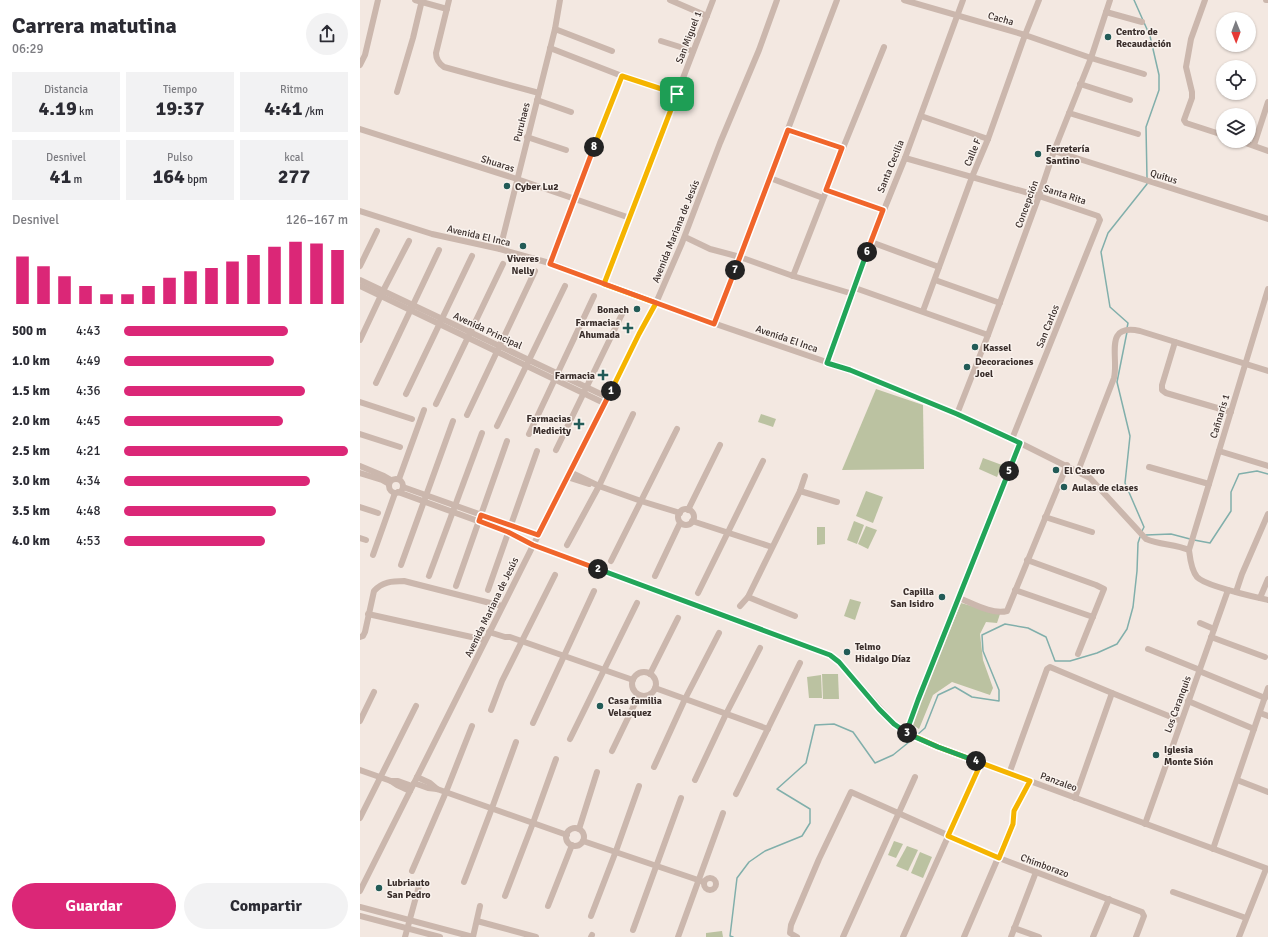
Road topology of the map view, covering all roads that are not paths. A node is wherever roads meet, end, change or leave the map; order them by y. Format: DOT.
graph roads {
  1 [pos="378,0"];
  2 [pos="449,0"];
  3 [pos="560,0"];
  4 [pos="670,0"];
  5 [pos="713,0"];
  6 [pos="776,0"];
  7 [pos="837,0"];
  8 [pos="904,0"];
  9 [pos="963,0"];
  10 [pos="1039,0"];
  11 [pos="1110,0"];
  12 [pos="1205,0"];
  13 [pos="420,1"];
  14 [pos="447,9"];
  15 [pos="1106,12"];
  16 [pos="707,16"];
  17 [pos="957,16"];
  18 [pos="1142,22"];
  19 [pos="555,29"];
  20 [pos="1024,35"];
  21 [pos="662,41"];
  22 [pos="884,47"];
  23 [pos="550,48"];
  24 [pos="612,51"];
  25 [pos="693,51"];
  26 [pos="1091,58"];
  27 [pos="360,65"];
  28 [pos="1144,74"];
  29 [pos="622,76"];
  30 [pos="1080,84"];
  31 [pos="397,92"];
  32 [pos="538,93"];
  33 [pos="677,94"];
  34 [pos="537,100"];
  35 [pos="1130,100"];
  36 [pos="1268,102"];
  37 [pos="571,112"];
  38 [pos="1069,113"];
  39 [pos="921,116"];
  40 [pos="360,129"];
  41 [pos="788,130"];
  42 [pos="1216,133"];
  43 [pos="1138,134"];
  44 [pos="527,137"];
  45 [pos="988,139"];
  46 [pos="1256,139"];
  47 [pos="1256,146"];
  48 [pos="842,148"];
  49 [pos="566,150"];
  50 [pos="1054,151"];
  51 [pos="1268,151"];
  52 [pos="905,158"];
  53 [pos="972,177"];
  54 [pos="770,178"];
  55 [pos="517,179"];
  56 [pos="826,190"];
  57 [pos="1039,196"];
  58 [pos="823,198"];
  59 [pos="574,199"];
  60 [pos="883,210"];
  61 [pos="360,211"];
  62 [pos="630,218"];
  63 [pos="1268,219"];
  64 [pos="1100,220"];
  65 [pos="377,231"];
  66 [pos="685,237"];
  67 [pos="409,240"];
  68 [pos="870,242"];
  69 [pos="500,249"];
  70 [pos="439,250"];
  71 [pos="472,256"];
  72 [pos="740,257"];
  73 [pos="503,264"];
  74 [pos="550,264"];
  75 [pos="360,266"];
  76 [pos="939,268"];
  77 [pos="535,271"];
  78 [pos="793,276"];
  79 [pos="360,280"];
  80 [pos="935,280"];
  81 [pos="604,284"];
  82 [pos="360,286"];
  83 [pos="565,286"];
  84 [pos="854,291"];
  85 [pos="1268,292"];
  86 [pos="382,294"];
  87 [pos="594,296"];
  88 [pos="656,303"];
  89 [pos="1000,303"];
  90 [pos="411,308"];
  91 [pos="624,310"];
  92 [pos="923,311"];
  93 [pos="440,322"];
  94 [pos="714,324"];
  95 [pos="988,335"];
  96 [pos="469,336"];
  97 [pos="360,340"];
  98 [pos="1175,342"];
  99 [pos="498,349"];
  100 [pos="827,363"];
  101 [pos="527,364"];
  102 [pos="1245,364"];
  103 [pos="1268,371"];
  104 [pos="557,374"];
  105 [pos="554,380"];
  106 [pos="376,384"];
  107 [pos="586,388"];
  108 [pos="406,394"];
  109 [pos="583,394"];
  110 [pos="607,397"];
  111 [pos="360,402"];
  112 [pos="604,403"];
  113 [pos="436,404"];
  114 [pos="424,410"];
  115 [pos="1231,412"];
  116 [pos="633,414"];
  117 [pos="957,414"];
  118 [pos="467,415"];
  119 [pos="412,419"];
  120 [pos="453,421"];
  121 [pos="497,426"];
  122 [pos="677,429"];
  123 [pos="482,433"];
  124 [pos="360,434"];
  125 [pos="528,434"];
  126 [pos="1012,439"];
  127 [pos="507,441"];
  128 [pos="1020,443"];
  129 [pos="720,445"];
  130 [pos="400,447"];
  131 [pos="556,450"];
  132 [pos="537,451"];
  133 [pos="1219,451"];
  134 [pos="763,461"];
  135 [pos="1066,465"];
  136 [pos="360,466"];
  137 [pos="1268,466"];
  138 [pos="1149,467"];
  139 [pos="1078,471"];
  140 [pos="360,473"];
  141 [pos="569,474"];
  142 [pos="805,476"];
  143 [pos="399,479"];
  144 [pos="390,482"];
  145 [pos="1209,484"];
  146 [pos="599,486"];
  147 [pos="800,490"];
  148 [pos="399,491"];
  149 [pos="425,499"];
  150 [pos="641,501"];
  151 [pos="837,502"];
  152 [pos="360,506"];
  153 [pos="455,506"];
  154 [pos="688,510"];
  155 [pos="452,512"];
  156 [pos="378,513"];
  157 [pos="680,513"];
  158 [pos="1268,514"];
  159 [pos="1045,517"];
  160 [pos="480,518"];
  161 [pos="692,521"];
  162 [pos="680,522"];
  163 [pos="511,525"];
  164 [pos="508,532"];
  165 [pos="728,532"];
  166 [pos="1092,532"];
  167 [pos="538,535"];
  168 [pos="533,545"];
  169 [pos="567,545"];
  170 [pos="772,547"];
  171 [pos="1190,547"];
  172 [pos="373,556"];
  173 [pos="1027,560"];
  174 [pos="611,561"];
  175 [pos="401,565"];
  176 [pos="555,575"];
  177 [pos="429,576"];
  178 [pos="655,576"];
  179 [pos="1268,579"];
  180 [pos="456,586"];
  181 [pos="488,590"];
  182 [pos="1015,590"];
  183 [pos="1228,590"];
  184 [pos="594,591"];
  185 [pos="1236,592"];
  186 [pos="698,593"];
  187 [pos="748,597"];
  188 [pos="959,598"];
  189 [pos="1260,598"];
  190 [pos="1268,600"];
  191 [pos="637,603"];
  192 [pos="502,606"];
  193 [pos="740,606"];
  194 [pos="368,614"];
  195 [pos="795,616"];
  196 [pos="1093,617"];
  197 [pos="678,618"];
  198 [pos="1200,623"];
  199 [pos="1214,629"];
  200 [pos="490,630"];
  201 [pos="719,633"];
  202 [pos="360,637"];
  203 [pos="1211,637"];
  204 [pos="485,640"];
  205 [pos="522,641"];
  206 [pos="760,648"];
  207 [pos="1148,649"];
  208 [pos="1078,654"];
  209 [pos="564,655"];
  210 [pos="1265,657"];
  211 [pos="800,663"];
  212 [pos="603,671"];
  213 [pos="1199,671"];
  214 [pos="650,674"];
  215 [pos="633,680"];
  216 [pos="655,688"];
  217 [pos="1268,688"];
  218 [pos="374,692"];
  219 [pos="1112,694"];
  220 [pos="639,695"];
  221 [pos="1265,698"];
  222 [pos="685,699"];
  223 [pos="1188,701"];
  224 [pos="416,706"];
  225 [pos="491,710"];
  226 [pos="1260,713"];
  227 [pos="726,714"];
  228 [pos="1268,716"];
  229 [pos="360,720"];
  230 [pos="1181,721"];
  231 [pos="534,723"];
  232 [pos="472,726"];
  233 [pos="768,729"];
  234 [pos="1254,729"];
  235 [pos="908,734"];
  236 [pos="570,739"];
  237 [pos="516,742"];
  238 [pos="612,751"];
  239 [pos="556,759"];
  240 [pos="981,763"];
  241 [pos="654,767"];
  242 [pos="360,770"];
  243 [pos="597,772"];
  244 [pos="1009,774"];
  245 [pos="380,777"];
  246 [pos="915,777"];
  247 [pos="695,780"];
  248 [pos="1237,780"];
  249 [pos="1030,781"];
  250 [pos="413,784"];
  251 [pos="639,786"];
  252 [pos="446,792"];
  253 [pos="1268,792"];
  254 [pos="736,794"];
  255 [pos="680,798"];
  256 [pos="1075,798"];
  257 [pos="492,808"];
  258 [pos="723,813"];
  259 [pos="897,814"];
  260 [pos="360,818"];
  261 [pos="534,823"];
  262 [pos="1145,824"];
  263 [pos="579,829"];
  264 [pos="567,835"];
  265 [pos="948,836"];
  266 [pos="583,841"];
  267 [pos="572,845"];
  268 [pos="1213,849"];
  269 [pos="616,851"];
  270 [pos="999,858"];
  271 [pos="656,865"];
  272 [pos="1267,869"];
  273 [pos="412,871"];
  274 [pos="1036,872"];
  275 [pos="702,881"];
  276 [pos="464,882"];
  277 [pos="419,886"];
  278 [pos="360,891"];
  279 [pos="1174,892"];
  280 [pos="505,896"];
  281 [pos="1109,899"];
  282 [pos="480,906"];
  283 [pos="548,906"];
  284 [pos="360,907"];
  285 [pos="360,916"];
  286 [pos="591,916"];
  287 [pos="1246,918"];
  288 [pos="410,920"];
  289 [pos="477,921"];
  290 [pos="408,928"];
  291 [pos="1014,928"];
  292 [pos="634,930"];
  293 [pos="1241,936"];
  294 [pos="405,937"];
  295 [pos="440,937"];
  296 [pos="473,937"];
  297 [pos="536,937"];
  298 [pos="678,937"];
  299 [pos="797,937"];
  300 [pos="843,937"];
  301 [pos="904,937"];
  302 [pos="964,937"];
  303 [pos="1011,937"];
  304 [pos="1038,937"];
  305 [pos="1093,937"];
  306 [pos="1136,937"];
  1 -- 27 [label="street"];
  2 -- 14 [label="street"];
  3 -- 19 [label="street, Puruhaes"];
  4 -- 16 [label="street"];
  5 -- 16 [label="street, San Miguel 1"];
  6 -- 66 [label="street, Avenida Mariana de Jesús"];
  7 -- 41 [label="street"];
  8 -- 17 [label="street, Cacha"];
  9 -- 17 [label="street, Santa Cecilia"];
  10 -- 20 [label="street, Calle F"];
  11 -- 15 [label="street, Concepción"];
  12 -- 42 [label="street"];
  13 -- 14 [label="street"];
  13 -- 31 [label="street"];
  14 -- 32 [label="street"];
  15 -- 18 [label="street"];
  15 -- 26 [label="street, Concepción"];
  16 -- 25 [label="street, San Miguel 1"];
  17 -- 20 [label="street, Cacha"];
  17 -- 39 [label="street, Santa Cecilia"];
  19 -- 23 [label="street, Puruhaes"];
  19 -- 24 [label="street"];
  20 -- 26 [label="street, Cacha"];
  20 -- 45 [label="street, Calle F"];
  21 -- 25 [label="street"];
  22 -- 48 [label="street"];
  23 -- 29 [label="street"];
  23 -- 32 [label="street, Puruhaes"];
  25 -- 33 [label="street, San Miguel 1"];
  26 -- 28 [label="street, Cacha"];
  26 -- 30 [label="street, Concepción"];
  29 -- 33 [label="street"];
  29 -- 59 [label="street"];
  30 -- 35 [label="street"];
  30 -- 38 [label="street, Concepción"];
  32 -- 34 [label="street, Puruhaes"];
  33 -- 62 [label="street, San Miguel 1"];
  34 -- 37 [label="street"];
  34 -- 44 [label="street, Puruhaes"];
  36 -- 46 [label="street"];
  38 -- 43 [label="street"];
  38 -- 50 [label="street, Concepción"];
  39 -- 45 [label="street"];
  39 -- 52 [label="street, Santa Cecilia"];
  40 -- 55 [label="street, Shuaras"];
  41 -- 48 [label="street"];
  41 -- 54 [label="street"];
  44 -- 49 [label="street"];
  44 -- 55 [label="street, Puruhaes"];
  45 -- 53 [label="street, Calle F"];
  47 -- 51 [label="street"];
  48 -- 56 [label="street"];
  50 -- 57 [label="street, Concepción"];
  50 -- 63 [label="street, Quitus"];
  52 -- 53 [label="street, Santa Rita"];
  52 -- 60 [label="street, Santa Cecilia"];
  53 -- 57 [label="street, Santa Rita"];
  53 -- 76 [label="street, Calle F"];
  54 -- 58 [label="street"];
  54 -- 72 [label="street"];
  55 -- 59 [label="street, Shuaras"];
  55 -- 69 [label="street, Puruhaes"];
  56 -- 58 [label="street"];
  56 -- 60 [label="street"];
  57 -- 64 [label="street, Santa Rita"];
  57 -- 89 [label="street, Concepción"];
  58 -- 78 [label="street"];
  59 -- 62 [label="street, Shuaras"];
  59 -- 74 [label="street"];
  60 -- 68 [label="street, Santa Cecilia"];
  61 -- 69 [label="street, Avenida El Inca"];
  62 -- 81 [label="street, San Miguel 1"];
  64 -- 126 [label="street, San Carlos"];
  65 -- 75 [label="street"];
  66 -- 72 [label="street"];
  66 -- 88 [label="street, Avenida Mariana de Jesús"];
  67 -- 86 [label="street"];
  68 -- 76 [label="street"];
  68 -- 84 [label="street, Santa Cecilia"];
  69 -- 74 [label="street, Avenida El Inca"];
  70 -- 90 [label="street"];
  71 -- 93 [label="street"];
  72 -- 78 [label="street"];
  72 -- 94 [label="street"];
  73 -- 96 [label="street"];
  74 -- 81 [label="street, Avenida El Inca"];
  76 -- 80 [label="street, Calle F"];
  77 -- 99 [label="street"];
  78 -- 84 [label="street"];
  79 -- 86 [label="street, Avenida Principal"];
  80 -- 89 [label="street"];
  80 -- 92 [label="street, Calle F"];
  81 -- 88 [label="street, Avenida El Inca"];
  82 -- 86 [label="street, Avenida Principal"];
  83 -- 101 [label="street"];
  84 -- 92 [label="street"];
  84 -- 100 [label="street, Santa Cecilia"];
  85 -- 102 [label="street, Cañnaris 1"];
  86 -- 90 [label="street, Avenida Principal"];
  86 -- 97 [label="street"];
  87 -- 104 [label="street"];
  88 -- 94 [label="street, Avenida El Inca"];
  88 -- 110 [label="street, Avenida Mariana de Jesús"];
  89 -- 95 [label="street, Concepción"];
  90 -- 93 [label="street, Avenida Principal"];
  90 -- 106 [label="street"];
  91 -- 107 [label="street"];
  92 -- 95 [label="street"];
  93 -- 96 [label="street, Avenida Principal"];
  93 -- 108 [label="street"];
  94 -- 100 [label="street, Avenida El Inca"];
  95 -- 117 [label="street, Concepción"];
  96 -- 99 [label="street, Avenida Principal"];
  96 -- 113 [label="street"];
  98 -- 102 [label="street"];
  98 -- 115 [label="street"];
  98 -- 139 [label="street"];
  99 -- 101 [label="street, Avenida Principal"];
  99 -- 118 [label="street"];
  100 -- 117 [label="street, Avenida El Inca"];
  101 -- 104 [label="street, Avenida Principal"];
  101 -- 105 [label="street, Avenida Principal"];
  101 -- 121 [label="street"];
  102 -- 103 [label="street"];
  102 -- 115 [label="street, Cañnaris 1"];
  104 -- 105 [label="street"];
  104 -- 107 [label="street, Avenida Principal"];
  105 -- 109 [label="street, Avenida Principal"];
  105 -- 125 [label="street"];
  107 -- 109 [label="street"];
  107 -- 110 [label="street, Avenida Principal"];
  109 -- 112 [label="street, Avenida Principal"];
  109 -- 131 [label="street"];
  110 -- 112 [label="street, Avenida Mariana de Jesús"];
  111 -- 119 [label="street"];
  112 -- 141 [label="street, Avenida Mariana de Jesús"];
  114 -- 143 [label="street"];
  115 -- 133 [label="street, Cañnaris 1"];
  116 -- 146 [label="street"];
  117 -- 126 [label="street, Avenida El Inca"];
  120 -- 149 [label="street"];
  122 -- 150 [label="street"];
  123 -- 153 [label="street"];
  124 -- 130 [label="street"];
  126 -- 128 [label="street, Avenida El Inca"];
  127 -- 160 [label="street"];
  128 -- 135 [label="street, Avenida El Inca"];
  128 -- 188 [label="street"];
  129 -- 154 [label="street"];
  132 -- 163 [label="street"];
  133 -- 137 [label="street"];
  133 -- 145 [label="street, Cañnaris 1"];
  134 -- 165 [label="street"];
  135 -- 139 [label="street, Avenida El Inca"];
  135 -- 159 [label="street"];
  136 -- 144 [label="street"];
  138 -- 145 [label="street"];
  139 -- 171 [label="street, Avenida El Inca"];
  140 -- 144 [label="street"];
  141 -- 146 [label="street"];
  141 -- 167 [label="street, Avenida Mariana de Jesús"];
  142 -- 147 [label="street"];
  143 -- 144 [label="street"];
  143 -- 148 [label="street"];
  144 -- 148 [label="street"];
  145 -- 171 [label="street, Cañnaris 1"];
  146 -- 150 [label="street"];
  146 -- 169 [label="street"];
  147 -- 151 [label="street"];
  147 -- 170 [label="street"];
  148 -- 149 [label="street"];
  148 -- 172 [label="street"];
  149 -- 153 [label="street"];
  149 -- 155 [label="street"];
  149 -- 175 [label="street"];
  150 -- 157 [label="street"];
  150 -- 174 [label="street"];
  152 -- 156 [label="street"];
  153 -- 155 [label="street"];
  153 -- 160 [label="street"];
  154 -- 157 [label="street"];
  154 -- 161 [label="street"];
  155 -- 160 [label="street"];
  155 -- 177 [label="street"];
  157 -- 162 [label="street"];
  158 -- 185 [label="street"];
  159 -- 166 [label="street"];
  159 -- 173 [label="street"];
  160 -- 163 [label="street"];
  160 -- 164 [label="street, Panzaleo"];
  160 -- 180 [label="street"];
  161 -- 162 [label="street"];
  161 -- 165 [label="street"];
  162 -- 178 [label="street"];
  163 -- 164 [label="street"];
  163 -- 167 [label="street"];
  164 -- 168 [label="street, Panzaleo"];
  164 -- 181 [label="street"];
  165 -- 170 [label="street"];
  165 -- 186 [label="street"];
  167 -- 168 [label="street, Avenida Mariana de Jesús"];
  168 -- 192 [label="street, Avenida Mariana de Jesús"];
  168 -- 235 [label="street, Panzaleo"];
  170 -- 187 [label="street"];
  171 -- 183 [label="street"];
  173 -- 182 [label="street"];
  173 -- 196 [label="street"];
  176 -- 205 [label="street"];
  179 -- 189 [label="street"];
  182 -- 188 [label="street"];
  182 -- 196 [label="street"];
  183 -- 185 [label="street"];
  183 -- 199 [label="street, Los Caranquis"];
  184 -- 209 [label="street"];
  185 -- 189 [label="street"];
  187 -- 193 [label="street"];
  187 -- 195 [label="street"];
  188 -- 235 [label="street"];
  189 -- 190 [label="street"];
  191 -- 212 [label="street"];
  192 -- 194 [label="street"];
  192 -- 200 [label="street, Avenida Mariana de Jesús"];
  194 -- 202 [label="street"];
  194 -- 204 [label="street"];
  196 -- 208 [label="street"];
  197 -- 214 [label="street"];
  198 -- 199 [label="street"];
  199 -- 203 [label="street, Los Caranquis"];
  200 -- 204 [label="street, Avenida Mariana de Jesús"];
  200 -- 205 [label="street"];
  201 -- 222 [label="street"];
  203 -- 210 [label="street"];
  203 -- 213 [label="street, Los Caranquis"];
  204 -- 250 [label="street, Avenida Mariana de Jesús"];
  205 -- 209 [label="street"];
  205 -- 225 [label="street"];
  206 -- 227 [label="street"];
  207 -- 213 [label="street"];
  209 -- 212 [label="street"];
  209 -- 231 [label="street"];
  211 -- 233 [label="street"];
  212 -- 215 [label="street"];
  212 -- 236 [label="street"];
  213 -- 221 [label="street"];
  213 -- 223 [label="street, Los Caranquis"];
  214 -- 215 [label="street"];
  214 -- 216 [label="street"];
  215 -- 220 [label="street"];
  216 -- 220 [label="street"];
  216 -- 222 [label="street"];
  217 -- 221 [label="street"];
  218 -- 229 [label="street"];
  219 -- 230 [label="street"];
  219 -- 244 [label="street"];
  219 -- 256 [label="street"];
  220 -- 238 [label="street"];
  221 -- 226 [label="street"];
  222 -- 227 [label="street"];
  222 -- 241 [label="street"];
  223 -- 230 [label="street, Los Caranquis"];
  223 -- 234 [label="street"];
  224 -- 245 [label="street"];
  226 -- 228 [label="street"];
  226 -- 234 [label="street"];
  227 -- 233 [label="street"];
  227 -- 247 [label="street"];
  230 -- 262 [label="street, Los Caranquis"];
  232 -- 252 [label="street"];
  233 -- 254 [label="street"];
  234 -- 248 [label="street"];
  235 -- 240 [label="street, Panzaleo"];
  237 -- 257 [label="street"];
  239 -- 261 [label="street"];
  240 -- 244 [label="street, Panzaleo"];
  240 -- 265 [label="street"];
  242 -- 245 [label="street"];
  243 -- 263 [label="street"];
  244 -- 249 [label="street, Panzaleo"];
  245 -- 250 [label="street"];
  245 -- 260 [label="street"];
  246 -- 259 [label="street"];
  248 -- 253 [label="street"];
  248 -- 268 [label="street"];
  249 -- 256 [label="street, Panzaleo"];
  249 -- 270 [label="street"];
  250 -- 252 [label="street"];
  250 -- 278 [label="street, Avenida Mariana de Jesús"];
  251 -- 269 [label="street"];
  252 -- 257 [label="street"];
  252 -- 273 [label="street"];
  255 -- 271 [label="street"];
  256 -- 262 [label="street, Panzaleo"];
  257 -- 261 [label="street"];
  257 -- 276 [label="street"];
  258 -- 275 [label="street"];
  259 -- 265 [label="street, Chimborazo"];
  259 -- 299 [label="street, Chimborazo"];
  259 -- 300 [label="street"];
  261 -- 264 [label="street"];
  261 -- 280 [label="street"];
  262 -- 268 [label="street, Panzaleo"];
  263 -- 264 [label="street"];
  263 -- 266 [label="street"];
  264 -- 267 [label="street"];
  265 -- 270 [label="street, Chimborazo"];
  265 -- 301 [label="street"];
  266 -- 267 [label="street"];
  266 -- 269 [label="street"];
  267 -- 283 [label="street"];
  268 -- 272 [label="street, Panzaleo"];
  269 -- 271 [label="street"];
  269 -- 286 [label="street"];
  270 -- 274 [label="street, Chimborazo"];
  270 -- 302 [label="street"];
  271 -- 275 [label="street"];
  271 -- 292 [label="street"];
  272 -- 287 [label="street"];
  274 -- 281 [label="street, Chimborazo"];
  274 -- 291 [label="street"];
  275 -- 298 [label="street"];
  277 -- 288 [label="street"];
  279 -- 287 [label="street"];
  281 -- 305 [label="street"];
  281 -- 306 [label="street, Chimborazo"];
  282 -- 289 [label="street"];
  284 -- 288 [label="street"];
  285 -- 290 [label="street"];
  287 -- 293 [label="street"];
  288 -- 290 [label="street"];
  288 -- 296 [label="street"];
  289 -- 296 [label="street"];
  289 -- 297 [label="street"];
  290 -- 294 [label="street"];
  290 -- 295 [label="street"];
  291 -- 303 [label="street"];
  291 -- 304 [label="street"];
}
